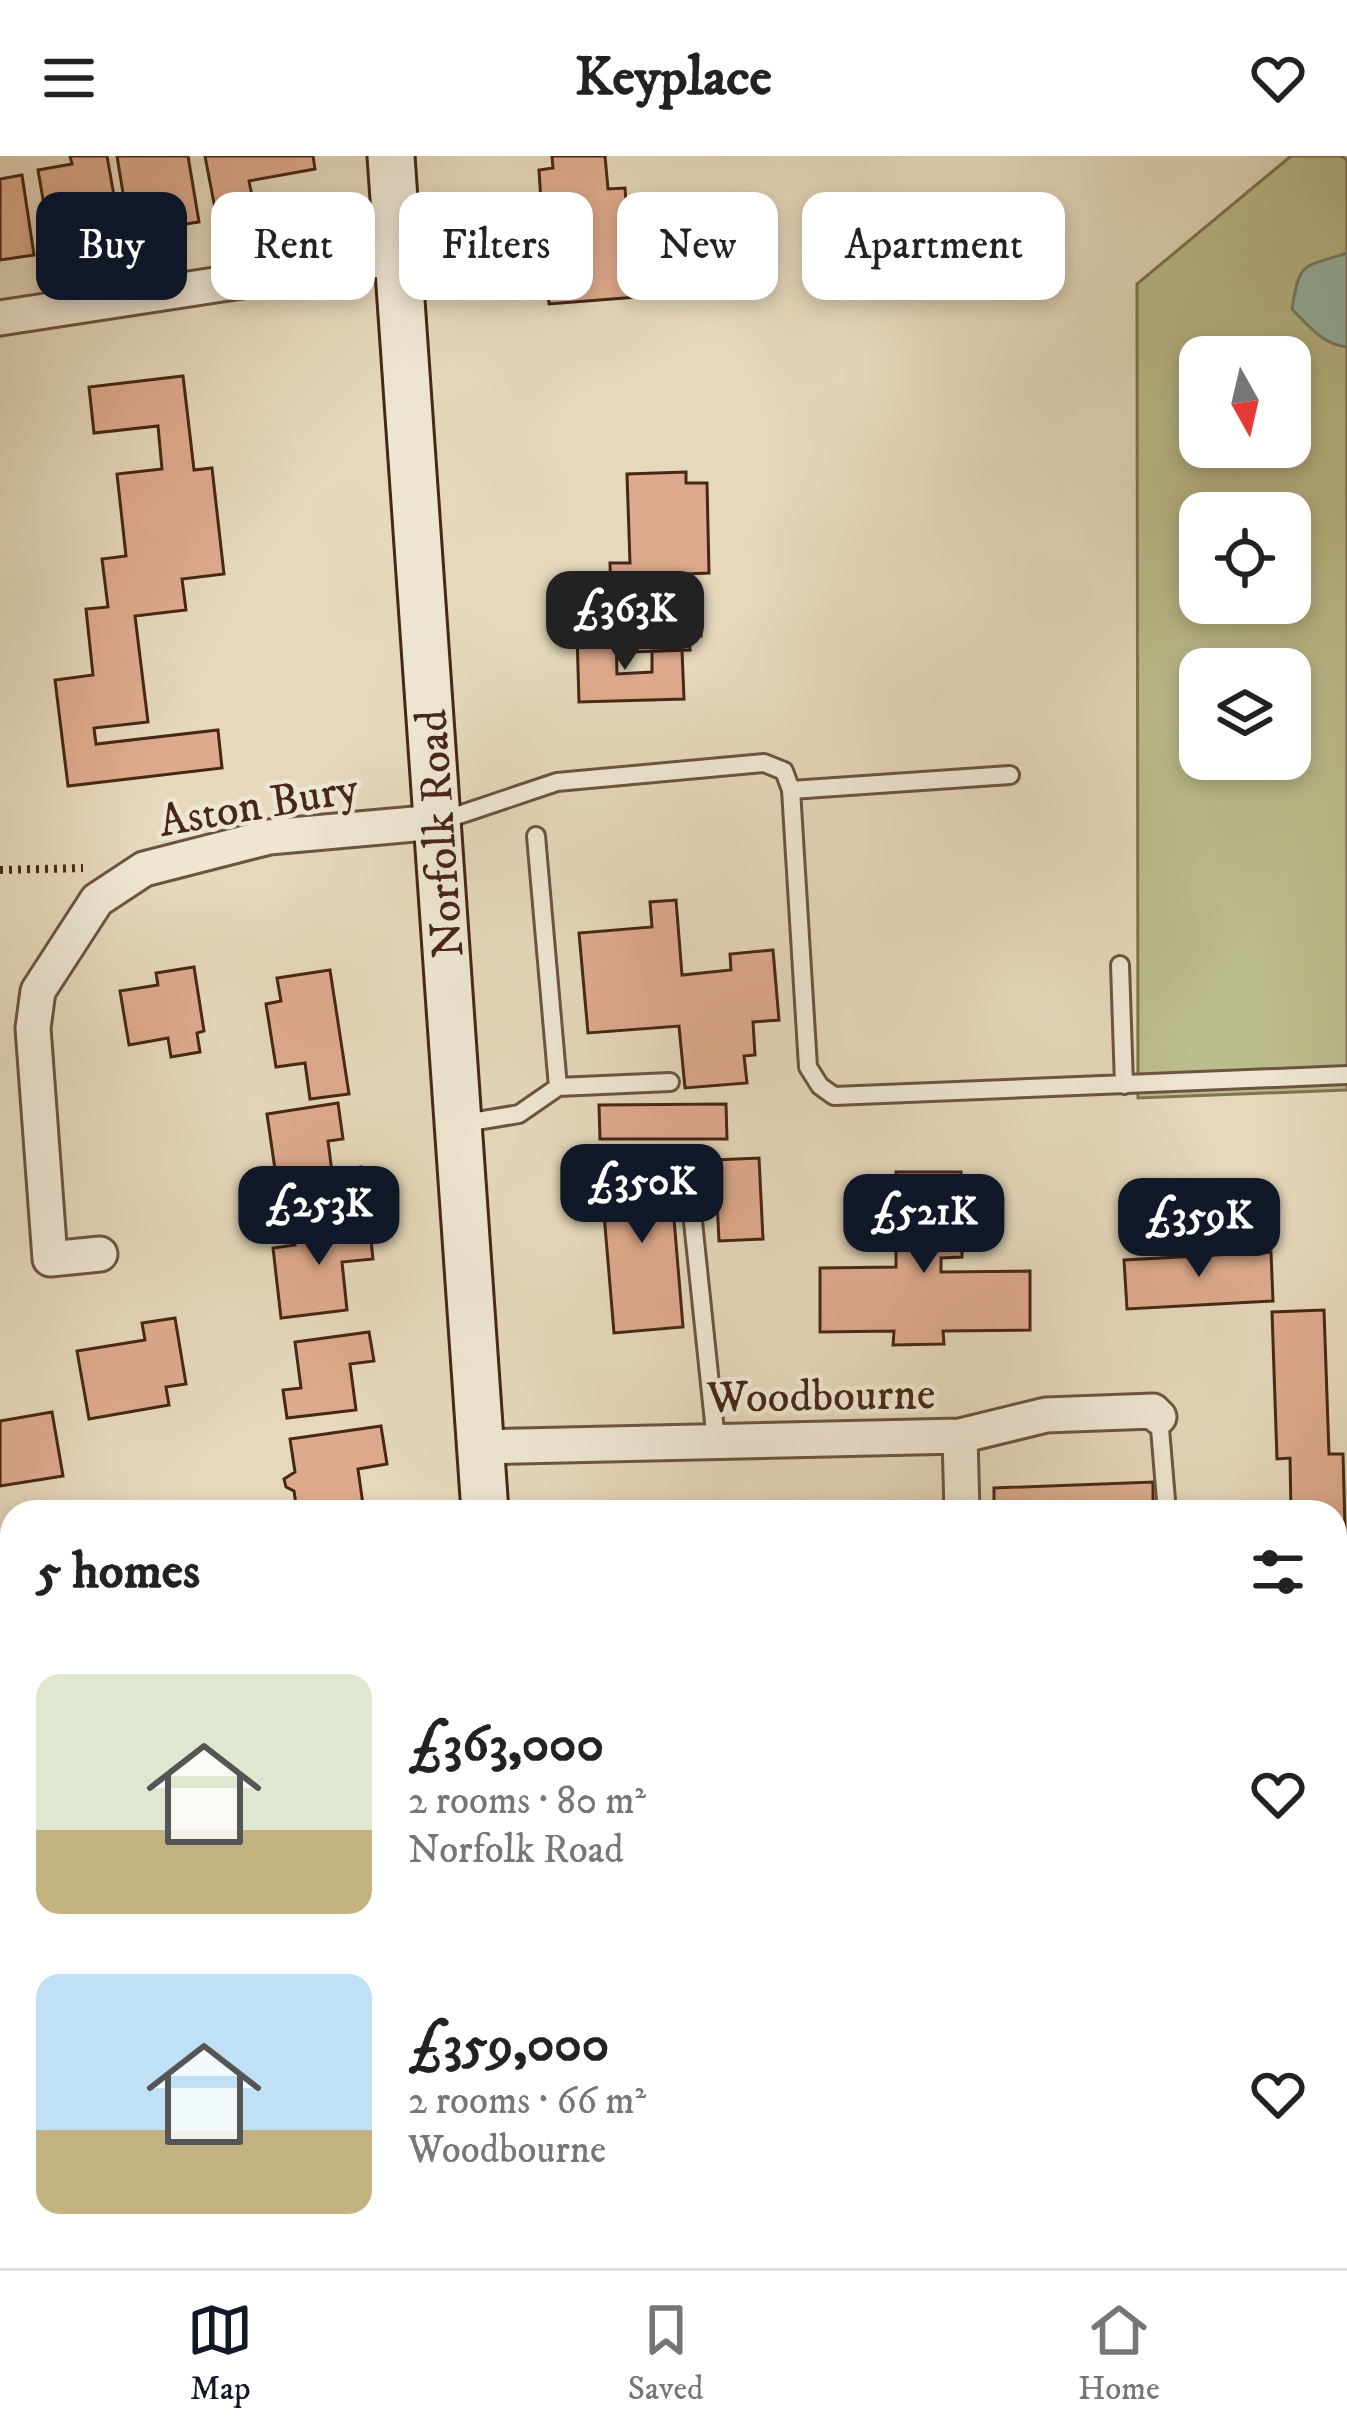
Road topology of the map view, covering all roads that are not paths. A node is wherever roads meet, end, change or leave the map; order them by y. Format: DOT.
graph roads {
  1 [pos="391,156"];
  2 [pos="398,257"];
  3 [pos="0,318"];
  4 [pos="1010,775"];
  5 [pos="791,790"];
  6 [pos="437,822"];
  7 [pos="536,836"];
  8 [pos="1120,965"];
  9 [pos="1347,1075"];
  10 [pos="670,1082"];
  11 [pos="1124,1085"];
  12 [pos="558,1087"];
  13 [pos="458,1124"];
  14 [pos="688,1174"];
  15 [pos="100,1254"];
  16 [pos="1159,1417"];
  17 [pos="960,1436"];
  18 [pos="716,1441"];
  19 [pos="480,1447"];
  20 [pos="484,1500"];
  21 [pos="962,1500"];
  22 [pos="1166,1500"];
  1 -- 2 [label="main road, Norfolk Road"];
  2 -- 3 [label="street"];
  2 -- 6 [label="main road, Norfolk Road"];
  4 -- 5 [label="lane"];
  5 -- 6 [label="lane"];
  5 -- 11 [label="lane"];
  6 -- 13 [label="main road, Norfolk Road"];
  6 -- 15 [label="street, Aston Bury"];
  7 -- 12 [label="lane"];
  8 -- 11 [label="lane"];
  9 -- 11 [label="lane"];
  10 -- 12 [label="lane"];
  12 -- 13 [label="lane"];
  13 -- 19 [label="main road, Norfolk Road"];
  14 -- 18 [label="lane"];
  16 -- 17 [label="street, Woodbourne"];
  16 -- 22 [label="lane"];
  17 -- 18 [label="street, Woodbourne"];
  17 -- 21 [label="street"];
  18 -- 19 [label="street, Woodbourne"];
  19 -- 20 [label="main road, Norfolk Road"];
}
